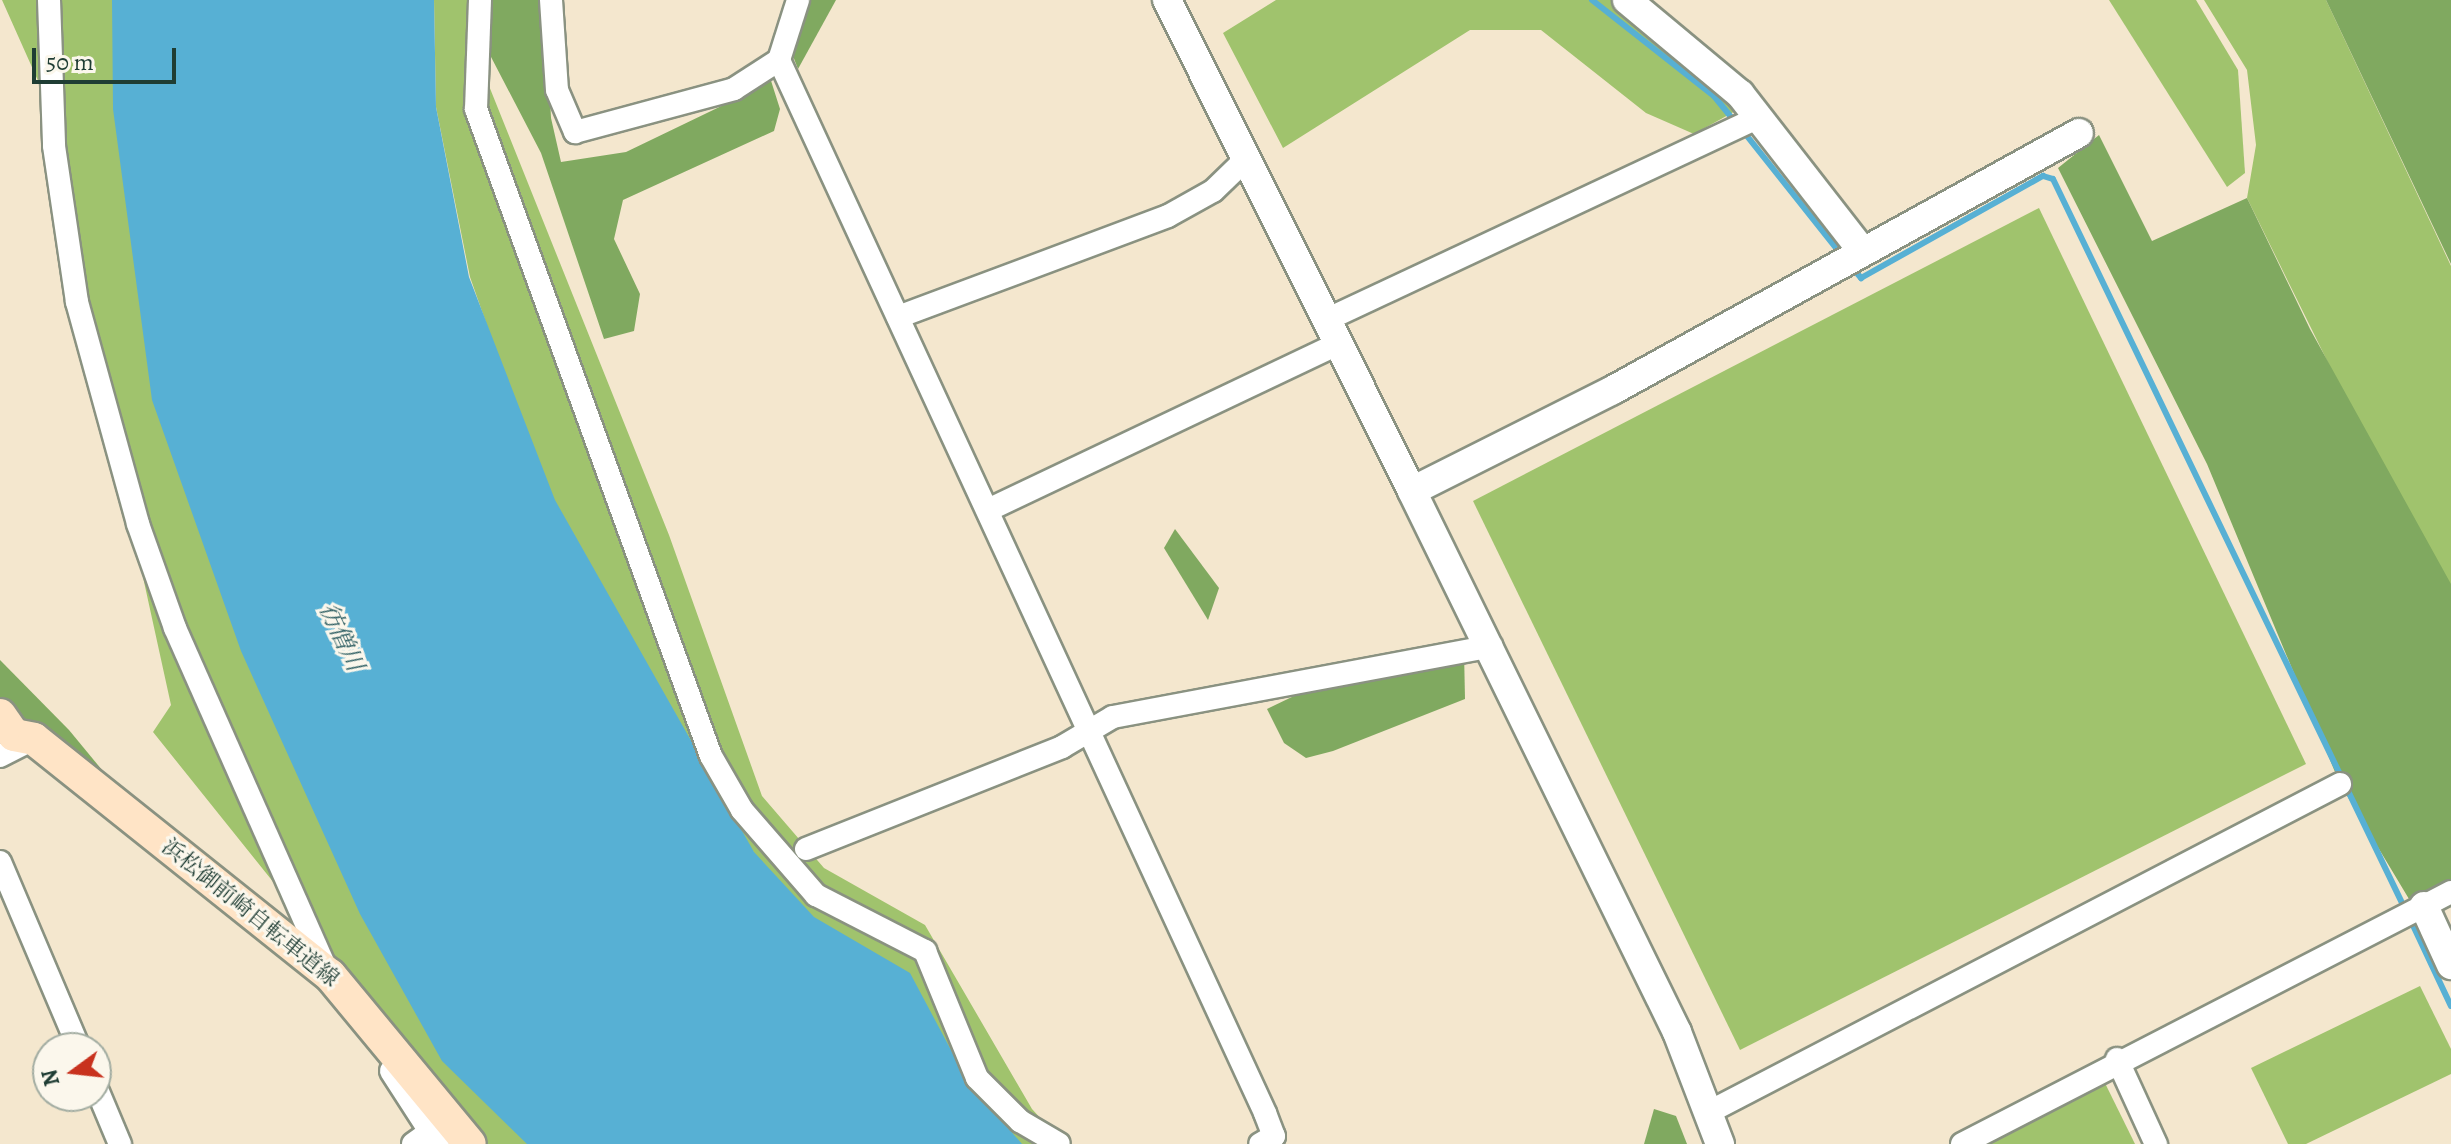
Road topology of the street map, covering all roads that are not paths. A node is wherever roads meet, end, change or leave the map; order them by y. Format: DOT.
graph roads {
  1 [pos="49,0"];
  2 [pos="480,0"];
  3 [pos="551,0"];
  4 [pos="798,0"];
  5 [pos="1167,0"];
  6 [pos="1627,0"];
  7 [pos="779,60"];
  8 [pos="1758,118"];
  9 [pos="2079,133"];
  10 [pos="1246,159"];
  11 [pos="1860,248"];
  12 [pos="898,317"];
  13 [pos="1333,331"];
  14 [pos="1412,491"];
  15 [pos="988,510"];
  16 [pos="1491,646"];
  17 [pos="0,715"];
  18 [pos="1092,728"];
  19 [pos="31,741"];
  20 [pos="0,756"];
  21 [pos="2340,784"];
  22 [pos="806,849"];
  23 [pos="0,862"];
  24 [pos="2451,892"];
  25 [pos="2424,906"];
  26 [pos="2451,965"];
  27 [pos="327,981"];
  28 [pos="72,1032"];
  29 [pos="2117,1059"];
  30 [pos="1711,1111"];
  31 [pos="107,1112"];
  32 [pos="427,1140"];
  33 [pos="120,1144"];
  34 [pos="470,1144"];
  35 [pos="1059,1144"];
  36 [pos="1260,1144"];
  37 [pos="1720,1144"];
  38 [pos="1962,1144"];
  39 [pos="2156,1144"];
  1 -- 27 [label="street"];
  2 -- 35 [label="street"];
  3 -- 7 [label="street"];
  4 -- 7 [label="street"];
  5 -- 10 [label="street"];
  6 -- 8 [label="street"];
  7 -- 12 [label="street"];
  8 -- 11 [label="street"];
  8 -- 13 [label="street"];
  9 -- 11 [label="street"];
  10 -- 12 [label="street"];
  10 -- 13 [label="street"];
  11 -- 14 [label="street"];
  12 -- 15 [label="street"];
  13 -- 14 [label="street"];
  13 -- 15 [label="street"];
  14 -- 16 [label="street"];
  15 -- 18 [label="street"];
  16 -- 18 [label="street"];
  16 -- 30 [label="street"];
  17 -- 19 [label="main road, 浜松御前崎自転車道線"];
  18 -- 22 [label="street"];
  18 -- 36 [label="street"];
  19 -- 20 [label="street"];
  19 -- 27 [label="main road, 浜松御前崎自転車道線"];
  21 -- 30 [label="street"];
  23 -- 28 [label="street"];
  24 -- 25 [label="street"];
  25 -- 26 [label="street"];
  25 -- 29 [label="street"];
  27 -- 32 [label="street"];
  27 -- 34 [label="main road, 浜松御前崎自転車道線"];
  29 -- 38 [label="street"];
  29 -- 39 [label="street"];
  30 -- 37 [label="street"];
  31 -- 33 [label="street"];
}
